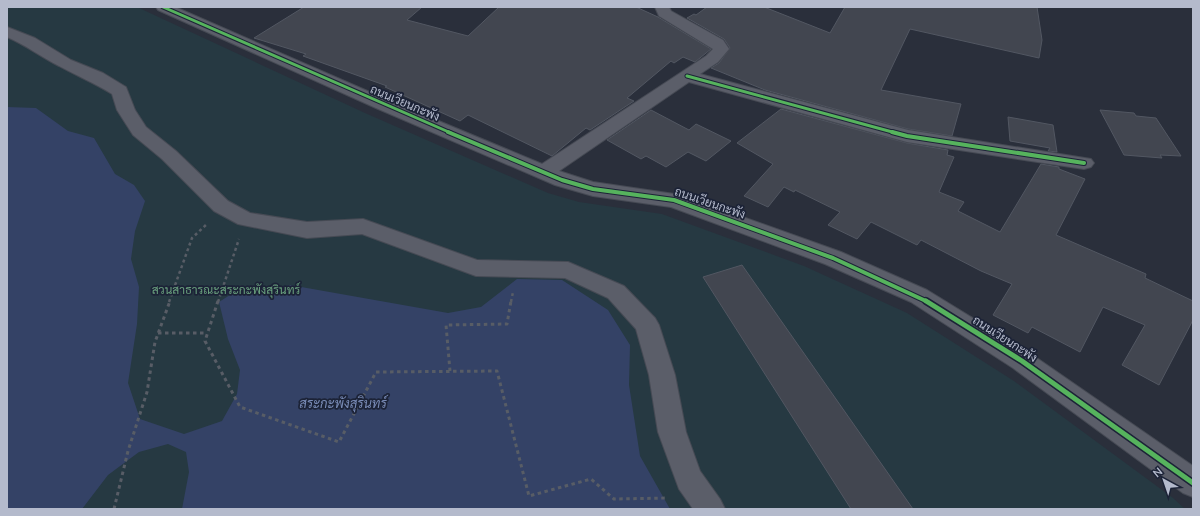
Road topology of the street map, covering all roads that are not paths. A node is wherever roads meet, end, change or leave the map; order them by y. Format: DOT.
graph roads {
  1 [pos="163,7"];
  2 [pos="662,7"];
  3 [pos="7,32"];
  4 [pos="687,76"];
  5 [pos="1084,163"];
  6 [pos="544,172"];
  7 [pos="1193,483"];
  8 [pos="706,503"];
  1 -- 6 [label="street, ถนนเวียนกะพัง"];
  2 -- 4 [label="street"];
  3 -- 8 [label="street"];
  4 -- 5 [label="street"];
  4 -- 6 [label="street"];
  6 -- 7 [label="street, ถนนเวียนกะพัง"];
}
